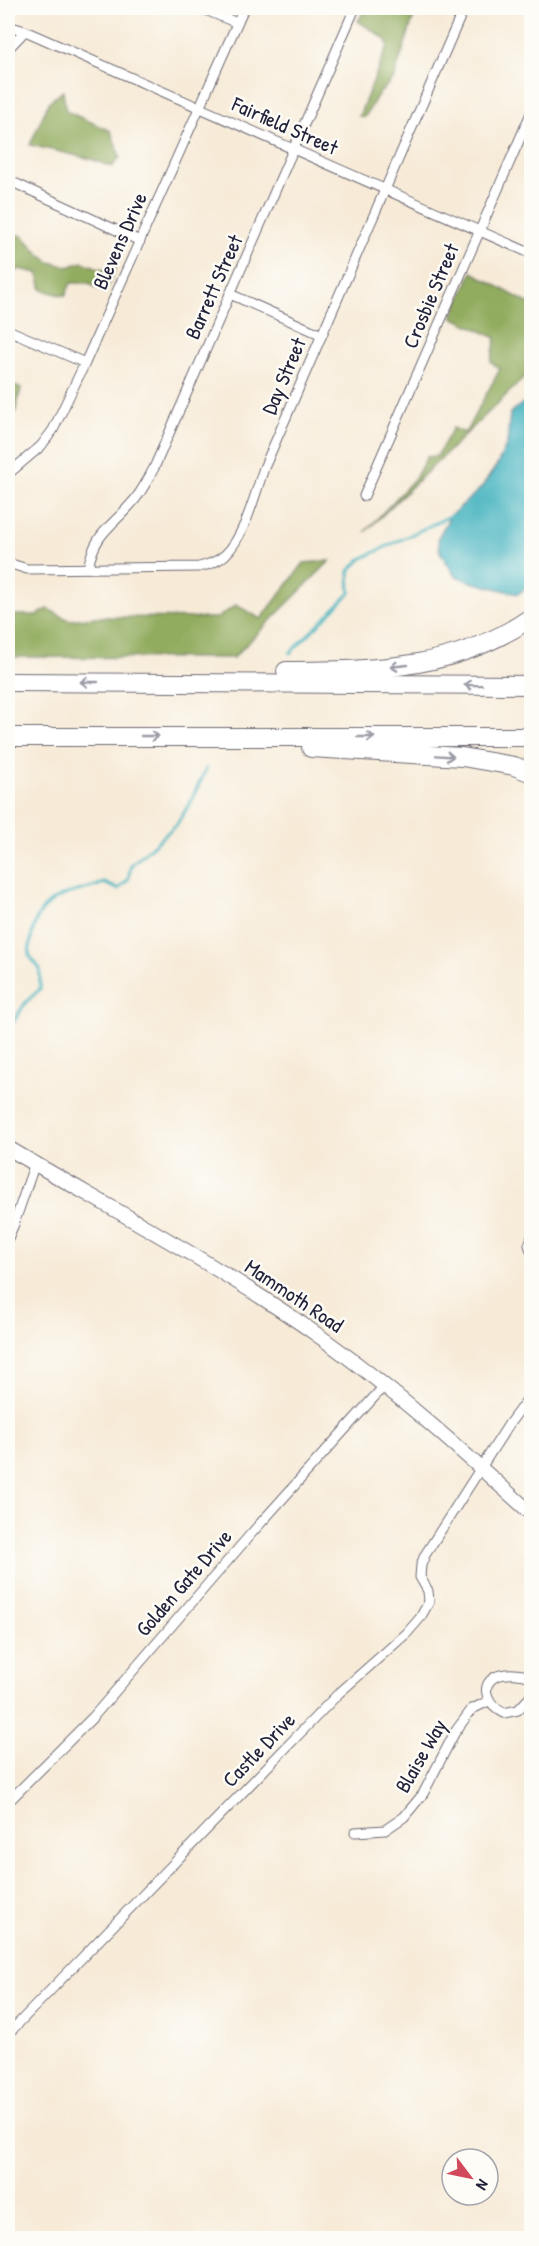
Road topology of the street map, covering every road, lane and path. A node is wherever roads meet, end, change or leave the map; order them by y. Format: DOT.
graph roads {
  1 [pos="201,8"];
  2 [pos="244,8"];
  3 [pos="355,8"];
  4 [pos="464,8"];
  5 [pos="237,23"];
  6 [pos="8,26"];
  7 [pos="25,31"];
  8 [pos="8,49"];
  9 [pos="200,108"];
  10 [pos="531,111"];
  11 [pos="294,149"];
  12 [pos="8,180"];
  13 [pos="386,189"];
  14 [pos="480,230"];
  15 [pos="140,241"];
  16 [pos="531,254"];
  17 [pos="230,294"];
  18 [pos="8,330"];
  19 [pos="322,335"];
  20 [pos="85,363"];
  21 [pos="8,474"];
  22 [pos="364,496"];
  23 [pos="8,563"];
  24 [pos="88,568"];
  25 [pos="531,617"];
  26 [pos="126,681"];
  27 [pos="8,682"];
  28 [pos="531,685"];
  29 [pos="8,737"];
  30 [pos="241,737"];
  31 [pos="531,737"];
  32 [pos="531,773"];
  33 [pos="8,1148"];
  34 [pos="34,1163"];
  35 [pos="531,1237"];
  36 [pos="8,1238"];
  37 [pos="531,1253"];
  38 [pos="385,1385"];
  39 [pos="531,1393"];
  40 [pos="482,1468"];
  41 [pos="531,1514"];
  42 [pos="531,1677"];
  43 [pos="531,1695"];
  44 [pos="489,1701"];
  45 [pos="8,1802"];
  46 [pos="385,1830"];
  47 [pos="8,2034"];
  1 -- 5 [label="street"];
  2 -- 5 [label="street, Blevens Drive"];
  3 -- 11 [label="street, Barrett Street"];
  4 -- 13 [label="street, Day Street"];
  5 -- 9 [label="street, Blevens Drive"];
  6 -- 7 [label="street, Fairfield Street"];
  7 -- 8 [label="street"];
  7 -- 9 [label="street, Fairfield Street"];
  9 -- 11 [label="street, Fairfield Street"];
  9 -- 15 [label="street, Blevens Drive"];
  10 -- 14 [label="street, Crosbie Street"];
  11 -- 13 [label="street, Fairfield Street"];
  11 -- 17 [label="street, Barrett Street"];
  12 -- 15 [label="street"];
  13 -- 14 [label="street, Fairfield Street"];
  13 -- 19 [label="street, Day Street"];
  14 -- 16 [label="street, Fairfield Street"];
  14 -- 22 [label="street, Crosbie Street"];
  15 -- 20 [label="street, Blevens Drive"];
  17 -- 19 [label="street"];
  17 -- 24 [label="street, Barrett Street"];
  18 -- 20 [label="street"];
  19 -- 24 [label="street, Day Street"];
  20 -- 21 [label="street, Blevens Drive"];
  23 -- 24 [label="street, Day Street"];
  25 -- 26 [label="highway, one-way"];
  26 -- 27 [label="highway, one-way"];
  28 -- 26 [label="highway, one-way"];
  29 -- 30 [label="highway, one-way"];
  30 -- 31 [label="highway, one-way"];
  30 -- 32 [label="highway, one-way"];
  33 -- 34 [label="main road, Mammoth Road"];
  34 -- 36 [label="street"];
  34 -- 38 [label="main road, Mammoth Road"];
  35 -- 37 [label="street"];
  38 -- 40 [label="main road, Mammoth Road"];
  38 -- 45 [label="street, Golden Gate Drive"];
  39 -- 40 [label="street, Castle Drive"];
  40 -- 41 [label="main road, Mammoth Road"];
  40 -- 47 [label="street, Castle Drive"];
  42 -- 44 [label="street"];
  43 -- 44 [label="street"];
  44 -- 46 [label="street, Blaise Way"];
}
